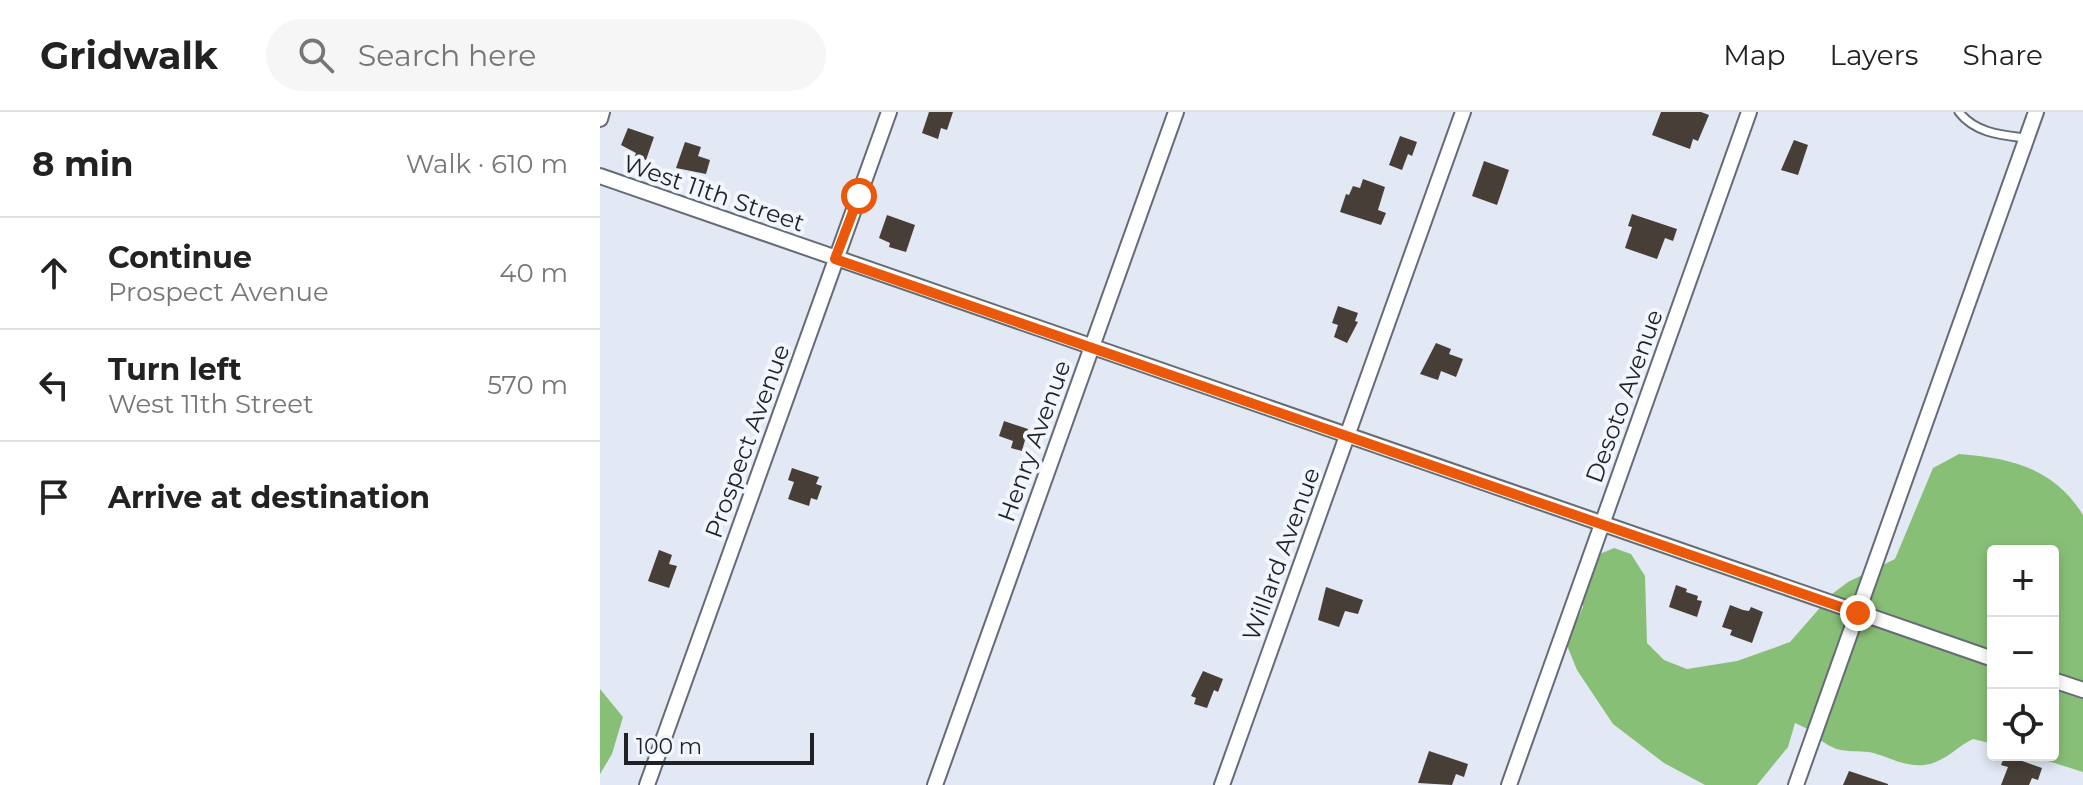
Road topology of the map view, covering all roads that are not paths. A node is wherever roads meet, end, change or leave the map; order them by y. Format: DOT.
graph roads {
  1 [pos="602,112"];
  2 [pos="889,112"];
  3 [pos="1176,112"];
  4 [pos="1463,112"];
  5 [pos="1749,112"];
  6 [pos="1959,112"];
  7 [pos="2036,112"];
  8 [pos="600,119"];
  9 [pos="2026,138"];
  10 [pos="600,176"];
  11 [pos="835,259"];
  12 [pos="1092,347"];
  13 [pos="1348,435"];
  14 [pos="1602,524"];
  15 [pos="1858,613"];
  16 [pos="1987,657"];
  17 [pos="2059,682"];
  18 [pos="2083,690"];
  19 [pos="647,785"];
  20 [pos="935,785"];
  21 [pos="1222,785"];
  22 [pos="1509,785"];
  23 [pos="1796,785"];
  1 -- 8 [label="street"];
  2 -- 11 [label="street, Prospect Avenue"];
  3 -- 12 [label="street, Henry Avenue"];
  4 -- 13 [label="street, Willard Avenue"];
  5 -- 14 [label="street, Desoto Avenue"];
  6 -- 9 [label="lane"];
  7 -- 9 [label="street"];
  9 -- 15 [label="street"];
  10 -- 11 [label="street, West 11th Street"];
  11 -- 12 [label="street, West 11th Street"];
  11 -- 19 [label="street, Prospect Avenue"];
  12 -- 13 [label="street, West 11th Street"];
  12 -- 20 [label="street, Henry Avenue"];
  13 -- 14 [label="street, West 11th Street"];
  13 -- 21 [label="street, Willard Avenue"];
  14 -- 15 [label="street, West 11th Street"];
  14 -- 22 [label="street, Desoto Avenue"];
  15 -- 16 [label="street, West 11th Street"];
  15 -- 23 [label="street"];
  17 -- 18 [label="street"];
}
